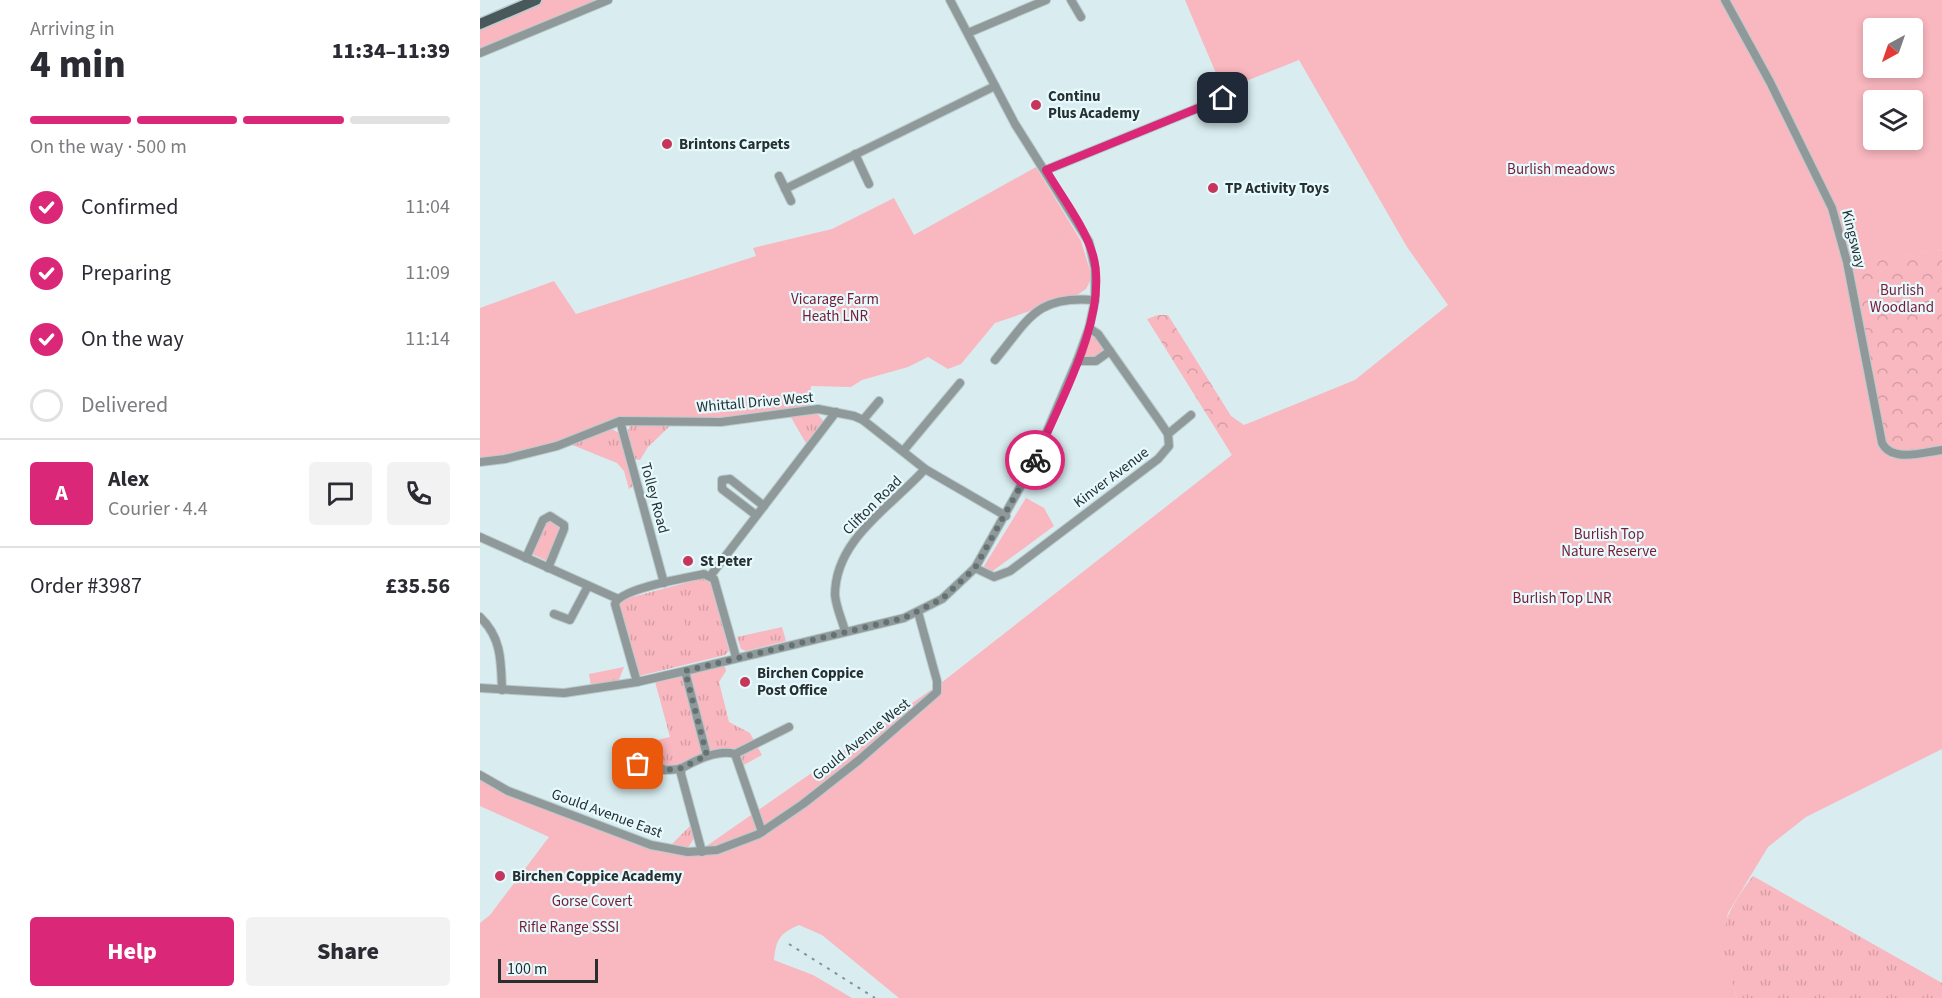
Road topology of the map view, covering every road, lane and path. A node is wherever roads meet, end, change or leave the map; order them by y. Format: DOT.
graph roads {
  1 [pos="536,0"];
  2 [pos="608,0"];
  3 [pos="950,0"];
  4 [pos="1046,0"];
  5 [pos="1071,0"];
  6 [pos="1725,0"];
  7 [pos="1081,17"];
  8 [pos="480,24"];
  9 [pos="968,33"];
  10 [pos="480,53"];
  11 [pos="994,86"];
  12 [pos="1235,93"];
  13 [pos="855,154"];
  14 [pos="1046,170"];
  15 [pos="779,176"];
  16 [pos="869,184"];
  17 [pos="785,189"];
  18 [pos="791,201"];
  19 [pos="1095,300"];
  20 [pos="1089,328"];
  21 [pos="1110,351"];
  22 [pos="995,360"];
  23 [pos="1077,361"];
  24 [pos="960,383"];
  25 [pos="879,401"];
  26 [pos="836,412"];
  27 [pos="1191,415"];
  28 [pos="863,420"];
  29 [pos="620,421"];
  30 [pos="1168,434"];
  31 [pos="903,450"];
  32 [pos="1942,450"];
  33 [pos="480,462"];
  34 [pos="925,470"];
  35 [pos="764,506"];
  36 [pos="756,515"];
  37 [pos="1006,516"];
  38 [pos="480,537"];
  39 [pos="526,558"];
  40 [pos="548,568"];
  41 [pos="975,568"];
  42 [pos="711,575"];
  43 [pos="664,583"];
  44 [pos="588,586"];
  45 [pos="616,598"];
  46 [pos="918,612"];
  47 [pos="554,614"];
  48 [pos="480,617"];
  49 [pos="845,632"];
  50 [pos="736,657"];
  51 [pos="685,671"];
  52 [pos="637,682"];
  53 [pos="480,688"];
  54 [pos="502,690"];
  55 [pos="789,727"];
  56 [pos="735,754"];
  57 [pos="707,756"];
  58 [pos="681,768"];
  59 [pos="663,769"];
  60 [pos="480,776"];
  61 [pos="762,832"];
  62 [pos="729,847"];
  63 [pos="702,852"];
  1 -- 8 [label="main road"];
  2 -- 10 [label="street"];
  3 -- 9 [label="street"];
  4 -- 9 [label="street"];
  5 -- 7 [label="street"];
  6 -- 32 [label="street, Kingsway"];
  9 -- 11 [label="street"];
  11 -- 13 [label="street"];
  11 -- 14 [label="street"];
  12 -- 14 [label="street"];
  13 -- 16 [label="street"];
  13 -- 17 [label="street"];
  14 -- 19 [label="street"];
  15 -- 17 [label="street"];
  17 -- 18 [label="street"];
  19 -- 20 [label="street"];
  19 -- 22 [label="street"];
  20 -- 21 [label="street"];
  20 -- 23 [label="street"];
  21 -- 23 [label="street"];
  21 -- 30 [label="street"];
  23 -- 37 [label="street"];
  24 -- 31 [label="street"];
  25 -- 28 [label="street"];
  26 -- 28 [label="street, Whittall Drive West"];
  26 -- 29 [label="street, Whittall Drive West"];
  26 -- 35 [label="street"];
  27 -- 30 [label="street"];
  28 -- 31 [label="street, Whittall Drive West"];
  29 -- 33 [label="street"];
  29 -- 43 [label="street, Tolley Road"];
  30 -- 41 [label="street, Kinver Avenue"];
  31 -- 34 [label="street, Whittall Drive West"];
  34 -- 37 [label="street, Whittall Drive West"];
  34 -- 49 [label="street, Clifton Road"];
  35 -- 36 [label="street"];
  35 -- 36 [label="street"];
  36 -- 42 [label="street"];
  37 -- 41 [label="street"];
  38 -- 39 [label="street"];
  39 -- 40 [label="street"];
  39 -- 40 [label="street"];
  40 -- 44 [label="street"];
  41 -- 46 [label="street"];
  42 -- 43 [label="street"];
  42 -- 50 [label="street"];
  43 -- 45 [label="street"];
  44 -- 45 [label="street"];
  44 -- 47 [label="street"];
  45 -- 52 [label="street"];
  46 -- 49 [label="street"];
  46 -- 61 [label="street, Gould Avenue West"];
  48 -- 54 [label="street"];
  49 -- 50 [label="street"];
  50 -- 51 [label="street"];
  51 -- 52 [label="street"];
  51 -- 57 [label="street"];
  52 -- 54 [label="street"];
  53 -- 54 [label="street"];
  55 -- 56 [label="street"];
  56 -- 57 [label="street"];
  56 -- 61 [label="street"];
  57 -- 58 [label="street"];
  58 -- 59 [label="street"];
  58 -- 63 [label="street"];
  60 -- 63 [label="street, Gould Avenue East"];
  61 -- 62 [label="street, Gould Avenue West"];
  62 -- 63 [label="street, Gould Avenue East"];
}
